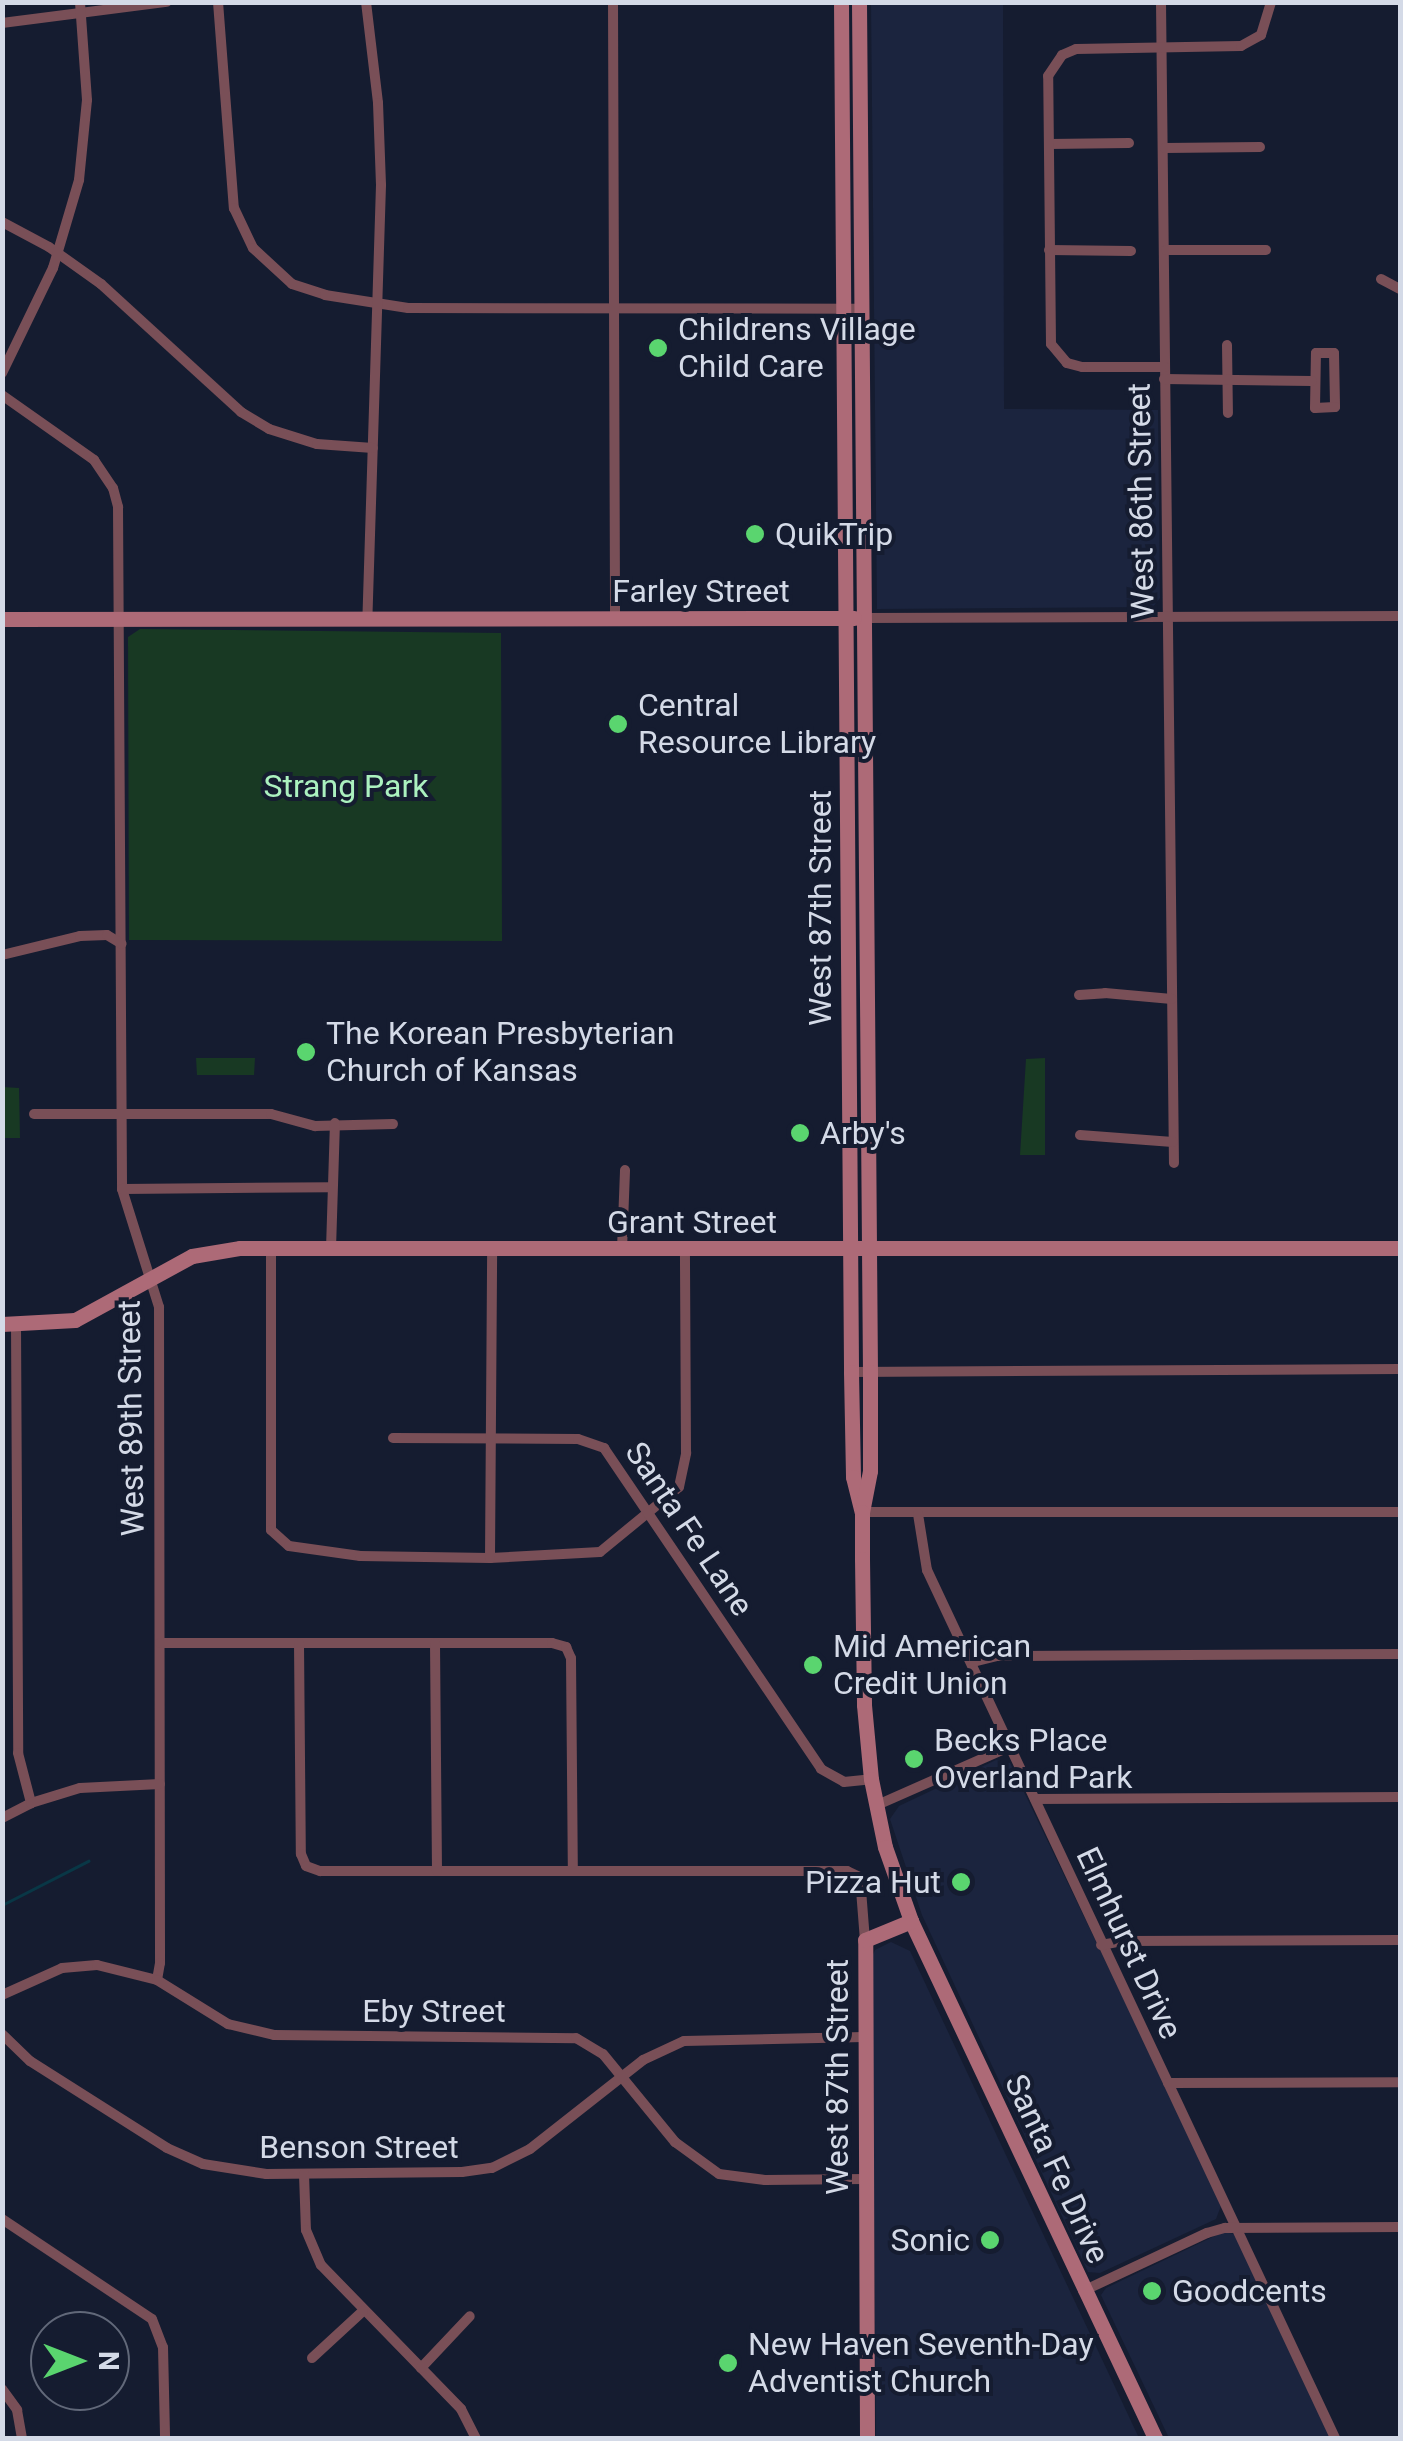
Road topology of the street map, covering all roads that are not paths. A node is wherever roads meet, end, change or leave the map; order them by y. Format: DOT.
graph roads {
  1 [pos="80,2"];
  2 [pos="167,2"];
  3 [pos="218,2"];
  4 [pos="366,2"];
  5 [pos="614,2"];
  6 [pos="841,2"];
  7 [pos="859,2"];
  8 [pos="1161,2"];
  9 [pos="1271,2"];
  10 [pos="81,16"];
  11 [pos="2,24"];
  12 [pos="1162,47"];
  13 [pos="1129,143"];
  14 [pos="1049,144"];
  15 [pos="1260,146"];
  16 [pos="1165,148"];
  17 [pos="2,222"];
  18 [pos="1049,250"];
  19 [pos="1131,250"];
  20 [pos="1166,250"];
  21 [pos="1266,250"];
  22 [pos="58,254"];
  23 [pos="1381,280"];
  24 [pos="1400,288"];
  25 [pos="377,304"];
  26 [pos="616,306"];
  27 [pos="852,309"];
  28 [pos="1228,345"];
  29 [pos="2,373"];
  30 [pos="1164,373"];
  31 [pos="1228,380"];
  32 [pos="1312,381"];
  33 [pos="2,395"];
  34 [pos="1228,413"];
  35 [pos="372,448"];
  36 [pos="1400,616"];
  37 [pos="1168,617"];
  38 [pos="615,618"];
  39 [pos="846,618"];
  40 [pos="864,618"];
  41 [pos="2,619"];
  42 [pos="120,619"];
  43 [pos="368,619"];
  44 [pos="122,944"];
  45 [pos="2,955"];
  46 [pos="1079,995"];
  47 [pos="1172,999"];
  48 [pos="34,1114"];
  49 [pos="122,1114"];
  50 [pos="335,1123"];
  51 [pos="393,1124"];
  52 [pos="1080,1135"];
  53 [pos="1173,1142"];
  54 [pos="1174,1162"];
  55 [pos="625,1170"];
  56 [pos="331,1187"];
  57 [pos="122,1189"];
  58 [pos="1400,1248"];
  59 [pos="270,1249"];
  60 [pos="332,1249"];
  61 [pos="492,1249"];
  62 [pos="622,1249"];
  63 [pos="686,1249"];
  64 [pos="850,1250"];
  65 [pos="868,1250"];
  66 [pos="152,1278"];
  67 [pos="9,1324"];
  68 [pos="1400,1369"];
  69 [pos="851,1372"];
  70 [pos="870,1372"];
  71 [pos="393,1438"];
  72 [pos="491,1438"];
  73 [pos="649,1512"];
  74 [pos="862,1512"];
  75 [pos="1400,1512"];
  76 [pos="918,1514"];
  77 [pos="490,1558"];
  78 [pos="160,1643"];
  79 [pos="299,1643"];
  80 [pos="436,1643"];
  81 [pos="1400,1654"];
  82 [pos="973,1662"];
  83 [pos="1011,1746"];
  84 [pos="871,1780"];
  85 [pos="160,1784"];
  86 [pos="1400,1797"];
  87 [pos="1035,1800"];
  88 [pos="32,1802"];
  89 [pos="875,1806"];
  90 [pos="2,1818"];
  91 [pos="572,1871"];
  92 [pos="437,1872"];
  93 [pos="911,1920"];
  94 [pos="865,1940"];
  95 [pos="1400,1940"];
  96 [pos="1101,1945"];
  97 [pos="157,1980"];
  98 [pos="2,1995"];
  99 [pos="2,2034"];
  100 [pos="864,2036"];
  101 [pos="622,2076"];
  102 [pos="1400,2082"];
  103 [pos="1168,2083"];
  104 [pos="304,2174"];
  105 [pos="865,2179"];
  106 [pos="2,2220"];
  107 [pos="1400,2227"];
  108 [pos="1238,2229"];
  109 [pos="1083,2291"];
  110 [pos="363,2311"];
  111 [pos="470,2316"];
  112 [pos="312,2358"];
  113 [pos="421,2368"];
  114 [pos="2,2390"];
  115 [pos="22,2438"];
  116 [pos="165,2438"];
  117 [pos="476,2438"];
  118 [pos="867,2438"];
  119 [pos="1155,2438"];
  120 [pos="1335,2438"];
  1 -- 10 [label="street"];
  2 -- 10 [label="street"];
  3 -- 25 [label="street"];
  4 -- 25 [label="street"];
  5 -- 26 [label="street"];
  6 -- 27 [label="main road, West 87th Street"];
  7 -- 27 [label="main road, West 87th Street"];
  8 -- 12 [label="street, West 86th Street"];
  9 -- 12 [label="street"];
  10 -- 11 [label="street"];
  10 -- 22 [label="street"];
  12 -- 14 [label="street"];
  12 -- 16 [label="street, West 86th Street"];
  13 -- 14 [label="street"];
  14 -- 18 [label="street"];
  15 -- 16 [label="street"];
  16 -- 20 [label="street, West 86th Street"];
  17 -- 22 [label="street"];
  18 -- 19 [label="street"];
  18 -- 30 [label="street"];
  20 -- 21 [label="street"];
  20 -- 30 [label="street, West 86th Street"];
  22 -- 29 [label="street"];
  22 -- 35 [label="street"];
  23 -- 24 [label="street"];
  25 -- 26 [label="street"];
  25 -- 35 [label="street"];
  26 -- 27 [label="street"];
  26 -- 38 [label="street"];
  27 -- 39 [label="main road, West 87th Street"];
  27 -- 40 [label="main road, West 87th Street"];
  28 -- 31 [label="street"];
  30 -- 31 [label="street"];
  30 -- 37 [label="street, West 86th Street"];
  31 -- 32 [label="street"];
  31 -- 34 [label="street"];
  32 -- 32 [label="street"];
  33 -- 42 [label="street, West 89th Street"];
  35 -- 43 [label="street"];
  36 -- 37 [label="street, Farley Street"];
  37 -- 40 [label="street, Farley Street"];
  37 -- 47 [label="street, West 86th Street"];
  38 -- 39 [label="main road, Farley Street"];
  38 -- 43 [label="main road, Farley Street"];
  39 -- 40 [label="main road, Farley Street"];
  39 -- 64 [label="main road, West 87th Street"];
  40 -- 65 [label="main road, West 87th Street"];
  41 -- 42 [label="main road, Farley Street"];
  42 -- 43 [label="main road, Farley Street"];
  42 -- 44 [label="street, West 89th Street"];
  44 -- 45 [label="street"];
  44 -- 49 [label="street, West 89th Street"];
  46 -- 47 [label="street"];
  47 -- 53 [label="street, West 86th Street"];
  48 -- 49 [label="street"];
  49 -- 50 [label="street"];
  49 -- 57 [label="street, West 89th Street"];
  50 -- 51 [label="street"];
  50 -- 56 [label="street"];
  52 -- 53 [label="street"];
  53 -- 54 [label="street, West 86th Street"];
  55 -- 62 [label="street"];
  56 -- 57 [label="street"];
  56 -- 60 [label="street"];
  57 -- 66 [label="street, West 89th Street"];
  58 -- 65 [label="main road, Grant Street"];
  59 -- 60 [label="main road, Grant Street"];
  59 -- 66 [label="main road, Grant Street"];
  59 -- 77 [label="street"];
  60 -- 61 [label="main road, Grant Street"];
  61 -- 62 [label="main road, Grant Street"];
  61 -- 72 [label="street"];
  62 -- 63 [label="main road, Grant Street"];
  63 -- 64 [label="main road, Grant Street"];
  63 -- 73 [label="street"];
  64 -- 65 [label="main road, Grant Street"];
  64 -- 69 [label="main road, West 87th Street"];
  65 -- 70 [label="main road, West 87th Street"];
  66 -- 67 [label="main road, Grant Street"];
  66 -- 78 [label="street, West 89th Street"];
  67 -- 88 [label="street"];
  68 -- 70 [label="street"];
  69 -- 70 [label="street"];
  69 -- 74 [label="main road, West 87th Street"];
  70 -- 74 [label="main road, West 87th Street"];
  71 -- 72 [label="street, Santa Fe Lane"];
  72 -- 73 [label="street, Santa Fe Lane"];
  72 -- 77 [label="street"];
  73 -- 77 [label="street"];
  73 -- 84 [label="street, Santa Fe Lane"];
  74 -- 76 [label="street"];
  74 -- 84 [label="main road, West 87th Street"];
  75 -- 76 [label="street"];
  76 -- 82 [label="street, Elmhurst Drive"];
  78 -- 79 [label="street"];
  78 -- 85 [label="street, West 89th Street"];
  79 -- 80 [label="street"];
  79 -- 92 [label="street"];
  80 -- 91 [label="street"];
  80 -- 92 [label="street"];
  81 -- 82 [label="street"];
  82 -- 83 [label="street, Elmhurst Drive"];
  83 -- 87 [label="street, Elmhurst Drive"];
  83 -- 89 [label="street"];
  84 -- 89 [label="main road, West 87th Street"];
  85 -- 88 [label="street"];
  85 -- 97 [label="street, West 89th Street"];
  86 -- 87 [label="street"];
  87 -- 96 [label="street, Elmhurst Drive"];
  88 -- 90 [label="street"];
  89 -- 93 [label="main road, West 87th Street"];
  91 -- 92 [label="street"];
  91 -- 94 [label="street"];
  93 -- 94 [label="main road, West 87th Street"];
  93 -- 109 [label="main road, Santa Fe Drive"];
  94 -- 100 [label="main road, West 87th Street"];
  95 -- 96 [label="street"];
  96 -- 103 [label="street, Elmhurst Drive"];
  97 -- 98 [label="street, Eby Street"];
  97 -- 101 [label="street, Eby Street"];
  99 -- 104 [label="street, Benson Street"];
  100 -- 101 [label="street"];
  100 -- 105 [label="main road, West 87th Street"];
  101 -- 104 [label="street, Benson Street"];
  101 -- 105 [label="street"];
  102 -- 103 [label="street"];
  103 -- 108 [label="street, Elmhurst Drive"];
  104 -- 110 [label="street"];
  105 -- 118 [label="main road, West 87th Street"];
  106 -- 116 [label="street"];
  107 -- 108 [label="street"];
  108 -- 109 [label="street"];
  108 -- 120 [label="street, Elmhurst Drive"];
  109 -- 119 [label="main road, Santa Fe Drive"];
  110 -- 112 [label="street"];
  110 -- 113 [label="street"];
  111 -- 113 [label="street"];
  113 -- 117 [label="street"];
  114 -- 115 [label="street"];
}
